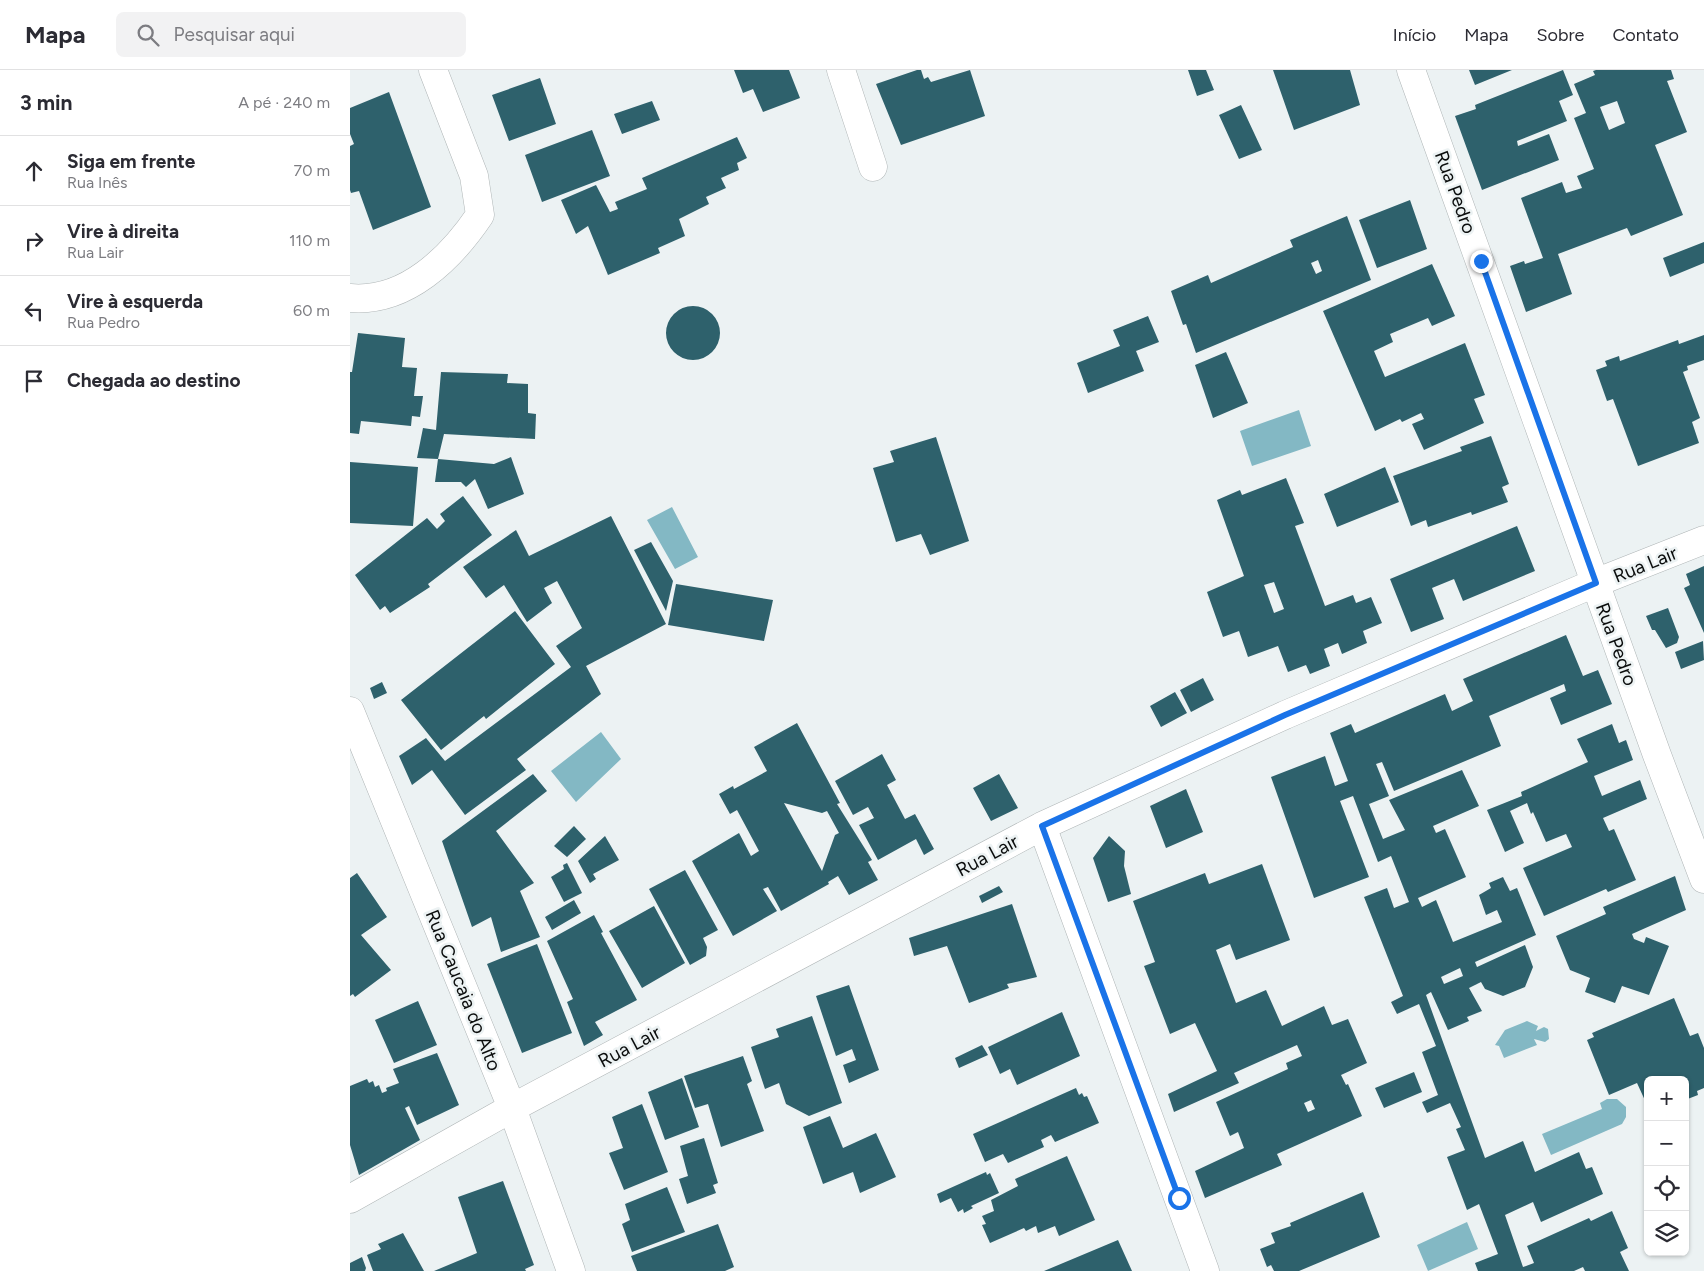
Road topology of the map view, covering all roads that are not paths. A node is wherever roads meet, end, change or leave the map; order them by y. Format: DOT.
graph roads {
  1 [pos="434,70"];
  2 [pos="841,70"];
  3 [pos="1411,70"];
  4 [pos="873,167"];
  5 [pos="350,298"];
  6 [pos="1704,540"];
  7 [pos="1596,583"];
  8 [pos="350,711"];
  9 [pos="1042,826"];
  10 [pos="1704,879"];
  11 [pos="512,1108"];
  12 [pos="350,1199"];
  13 [pos="571,1271"];
  14 [pos="1205,1271"];
  1 -- 5 [label="street"];
  2 -- 4 [label="street"];
  3 -- 7 [label="street, Rua Pedro"];
  6 -- 7 [label="street, Rua Lair"];
  7 -- 9 [label="street, Rua Lair"];
  7 -- 10 [label="street, Rua Pedro"];
  8 -- 11 [label="street, Rua Caucaia do Alto"];
  9 -- 11 [label="street, Rua Lair"];
  9 -- 14 [label="street"];
  11 -- 12 [label="street, Rua Lair"];
  11 -- 13 [label="street, Rua Caucaia do Alto"];
}
